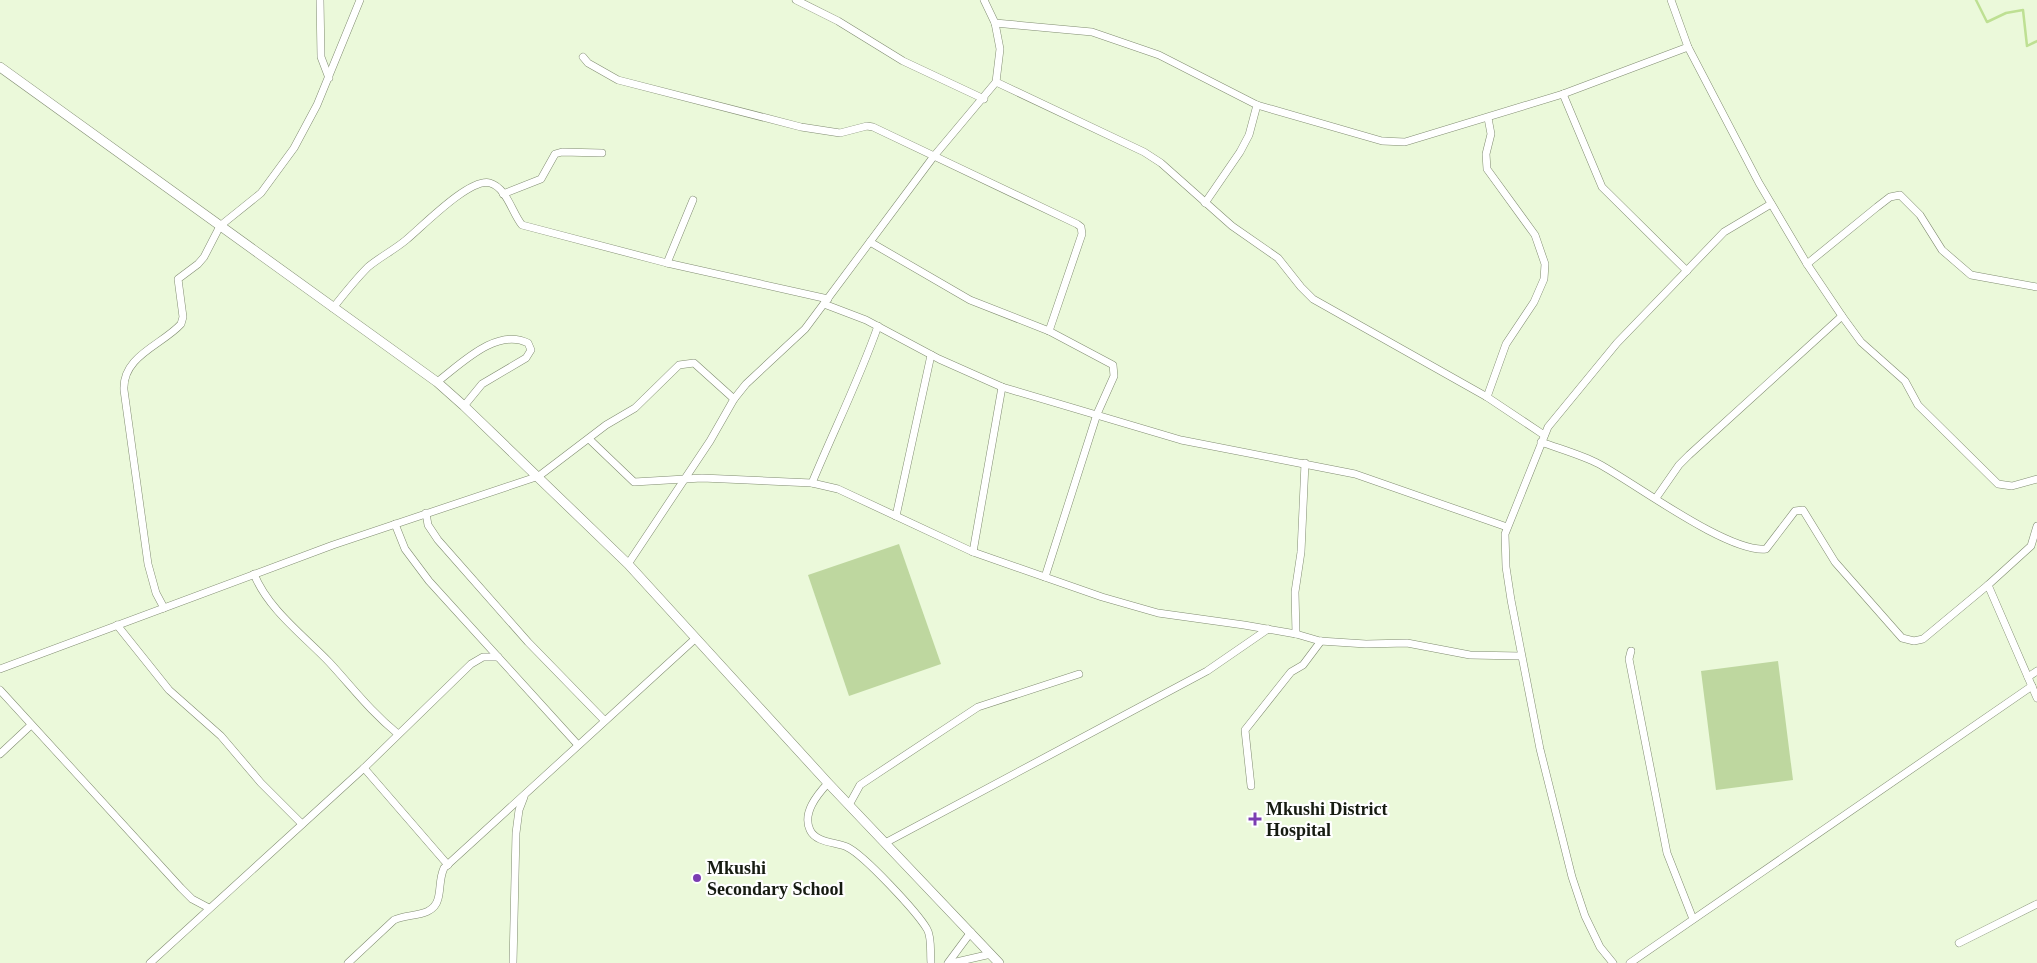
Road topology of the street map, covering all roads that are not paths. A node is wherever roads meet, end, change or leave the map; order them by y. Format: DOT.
graph roads {
  1 [pos="320,0"];
  2 [pos="360,0"];
  3 [pos="796,0"];
  4 [pos="984,0"];
  5 [pos="1670,1"];
  6 [pos="995,23"];
  7 [pos="1688,47"];
  8 [pos="583,57"];
  9 [pos="0,67"];
  10 [pos="329,78"];
  11 [pos="996,82"];
  12 [pos="1563,94"];
  13 [pos="984,99"];
  14 [pos="1257,105"];
  15 [pos="1488,118"];
  16 [pos="602,153"];
  17 [pos="934,156"];
  18 [pos="504,194"];
  19 [pos="693,200"];
  20 [pos="1205,203"];
  21 [pos="1771,204"];
  22 [pos="220,226"];
  23 [pos="870,242"];
  24 [pos="667,263"];
  25 [pos="1807,264"];
  26 [pos="1687,271"];
  27 [pos="2037,287"];
  28 [pos="826,301"];
  29 [pos="333,308"];
  30 [pos="1842,316"];
  31 [pos="878,326"];
  32 [pos="1049,332"];
  33 [pos="931,355"];
  34 [pos="437,382"];
  35 [pos="1002,387"];
  36 [pos="1488,397"];
  37 [pos="734,399"];
  38 [pos="464,406"];
  39 [pos="1097,414"];
  40 [pos="589,439"];
  41 [pos="1543,439"];
  42 [pos="1305,463"];
  43 [pos="539,476"];
  44 [pos="2037,479"];
  45 [pos="683,480"];
  46 [pos="812,483"];
  47 [pos="1656,498"];
  48 [pos="426,514"];
  49 [pos="896,516"];
  50 [pos="395,524"];
  51 [pos="2037,526"];
  52 [pos="1507,527"];
  53 [pos="973,552"];
  54 [pos="628,564"];
  55 [pos="254,574"];
  56 [pos="1045,577"];
  57 [pos="1988,585"];
  58 [pos="164,608"];
  59 [pos="117,625"];
  60 [pos="1268,629"];
  61 [pos="1296,634"];
  62 [pos="696,638"];
  63 [pos="1321,641"];
  64 [pos="1631,651"];
  65 [pos="1520,656"];
  66 [pos="498,657"];
  67 [pos="0,669"];
  68 [pos="2037,671"];
  69 [pos="1079,674"];
  70 [pos="2028,676"];
  71 [pos="2032,686"];
  72 [pos="0,690"];
  73 [pos="2037,698"];
  74 [pos="604,720"];
  75 [pos="30,726"];
  76 [pos="398,734"];
  77 [pos="578,745"];
  78 [pos="0,754"];
  79 [pos="364,768"];
  80 [pos="828,783"];
  81 [pos="1252,786"];
  82 [pos="526,794"];
  83 [pos="849,805"];
  84 [pos="302,824"];
  85 [pos="885,843"];
  86 [pos="448,865"];
  87 [pos="2037,904"];
  88 [pos="209,908"];
  89 [pos="1693,919"];
  90 [pos="971,932"];
  91 [pos="1959,943"];
  92 [pos="991,954"];
  93 [pos="150,963"];
  94 [pos="348,963"];
  95 [pos="513,963"];
  96 [pos="931,963"];
  97 [pos="948,963"];
  98 [pos="952,963"];
  99 [pos="999,963"];
  100 [pos="1613,963"];
  101 [pos="1630,963"];
  1 -- 10 [label="street"];
  2 -- 10 [label="street"];
  3 -- 13 [label="street"];
  4 -- 6 [label="street"];
  5 -- 7 [label="street"];
  6 -- 11 [label="street"];
  6 -- 14 [label="street"];
  7 -- 12 [label="street"];
  7 -- 21 [label="street"];
  8 -- 17 [label="street"];
  9 -- 22 [label="street"];
  10 -- 22 [label="street"];
  11 -- 13 [label="street"];
  11 -- 20 [label="street"];
  12 -- 15 [label="street"];
  12 -- 26 [label="street"];
  13 -- 17 [label="street"];
  14 -- 15 [label="street"];
  14 -- 20 [label="street"];
  15 -- 36 [label="street"];
  16 -- 18 [label="street"];
  17 -- 23 [label="street"];
  17 -- 32 [label="street"];
  18 -- 24 [label="street"];
  18 -- 29 [label="street"];
  19 -- 24 [label="street"];
  20 -- 36 [label="street"];
  21 -- 25 [label="street"];
  21 -- 26 [label="street"];
  22 -- 29 [label="street"];
  22 -- 58 [label="street"];
  23 -- 28 [label="street"];
  23 -- 32 [label="street"];
  24 -- 28 [label="street"];
  25 -- 27 [label="street"];
  25 -- 30 [label="street"];
  26 -- 41 [label="street"];
  28 -- 31 [label="street"];
  28 -- 37 [label="street"];
  29 -- 34 [label="street"];
  30 -- 44 [label="street"];
  30 -- 47 [label="street"];
  31 -- 33 [label="street"];
  31 -- 46 [label="street"];
  32 -- 39 [label="street"];
  33 -- 35 [label="street"];
  33 -- 49 [label="street"];
  34 -- 38 [label="street"];
  34 -- 38 [label="street"];
  35 -- 39 [label="street"];
  35 -- 53 [label="street"];
  36 -- 41 [label="street"];
  37 -- 40 [label="street"];
  37 -- 45 [label="street"];
  38 -- 43 [label="street"];
  39 -- 42 [label="street"];
  39 -- 56 [label="street"];
  40 -- 43 [label="street"];
  40 -- 45 [label="street"];
  41 -- 47 [label="street"];
  41 -- 52 [label="street"];
  42 -- 52 [label="street"];
  42 -- 61 [label="street"];
  43 -- 48 [label="street"];
  43 -- 54 [label="street"];
  45 -- 46 [label="street"];
  45 -- 54 [label="street"];
  46 -- 49 [label="street"];
  47 -- 57 [label="street"];
  48 -- 50 [label="street"];
  48 -- 74 [label="street"];
  49 -- 53 [label="street"];
  50 -- 55 [label="street"];
  50 -- 66 [label="street"];
  51 -- 57 [label="street"];
  52 -- 65 [label="street"];
  53 -- 56 [label="street"];
  54 -- 62 [label="street"];
  55 -- 58 [label="street"];
  55 -- 76 [label="street"];
  56 -- 60 [label="street"];
  57 -- 70 [label="street"];
  58 -- 59 [label="street"];
  59 -- 67 [label="street"];
  59 -- 84 [label="street"];
  60 -- 61 [label="street"];
  60 -- 85 [label="street"];
  61 -- 63 [label="street"];
  62 -- 74 [label="street"];
  62 -- 80 [label="street"];
  63 -- 65 [label="street"];
  63 -- 81 [label="street"];
  64 -- 89 [label="street"];
  65 -- 100 [label="street"];
  66 -- 76 [label="street"];
  66 -- 77 [label="street"];
  68 -- 70 [label="street"];
  69 -- 83 [label="street"];
  70 -- 71 [label="street"];
  71 -- 73 [label="street"];
  71 -- 89 [label="street"];
  72 -- 75 [label="street"];
  74 -- 77 [label="street"];
  75 -- 78 [label="street"];
  75 -- 88 [label="street"];
  76 -- 79 [label="street"];
  77 -- 82 [label="street"];
  79 -- 84 [label="street"];
  79 -- 86 [label="street"];
  80 -- 83 [label="street"];
  80 -- 96 [label="street"];
  82 -- 86 [label="street"];
  82 -- 95 [label="street"];
  83 -- 85 [label="street"];
  84 -- 88 [label="street"];
  85 -- 90 [label="street"];
  86 -- 94 [label="street"];
  87 -- 91 [label="street"];
  88 -- 93 [label="street"];
  89 -- 101 [label="street"];
  90 -- 92 [label="street"];
  90 -- 97 [label="street"];
  92 -- 98 [label="street"];
  92 -- 99 [label="street"];
}
